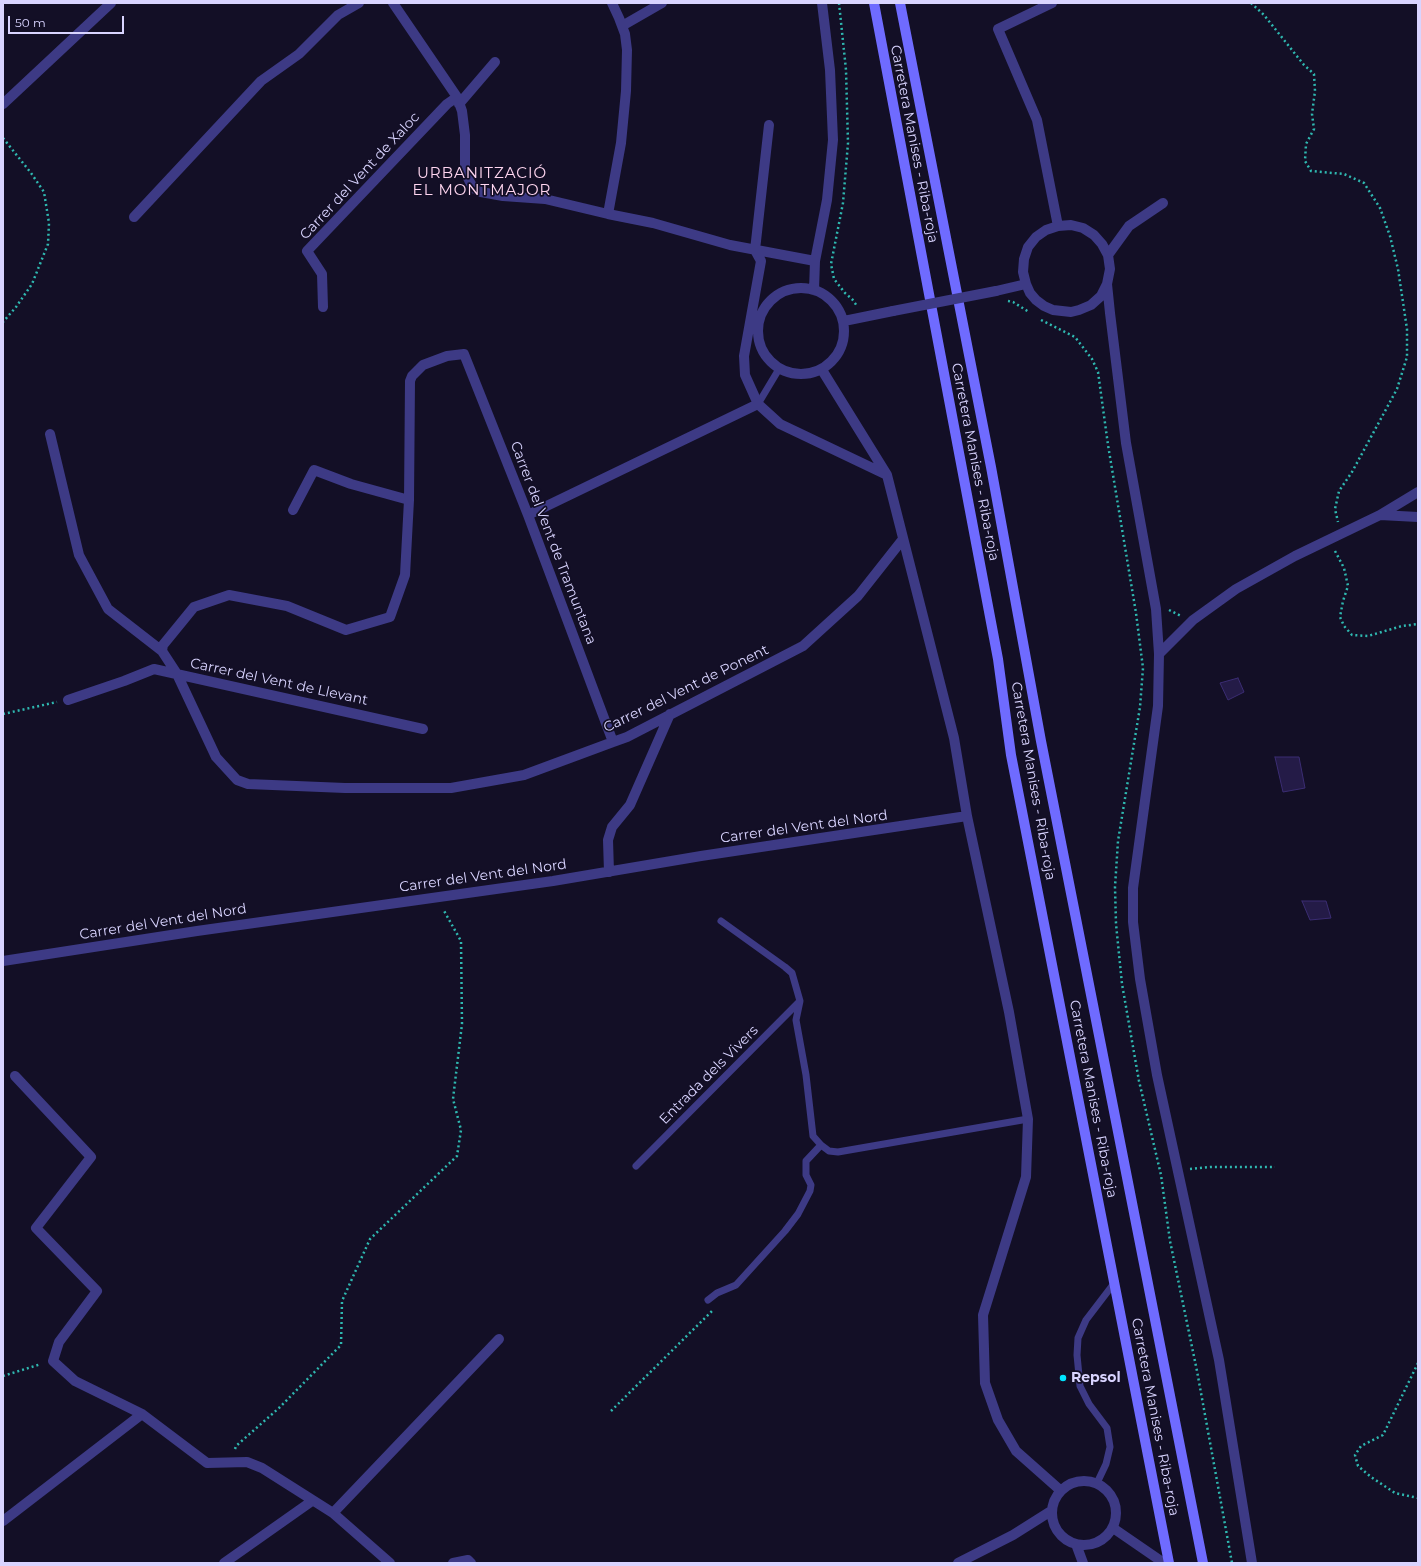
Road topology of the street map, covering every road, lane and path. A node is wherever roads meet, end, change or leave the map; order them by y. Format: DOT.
graph roads {
  1 [pos="111,3"];
  2 [pos="359,3"];
  3 [pos="394,3"];
  4 [pos="612,3"];
  5 [pos="662,3"];
  6 [pos="822,3"];
  7 [pos="874,3"];
  8 [pos="900,3"];
  9 [pos="1052,3"];
  10 [pos="1251,3"];
  11 [pos="622,26"];
  12 [pos="495,62"];
  13 [pos="458,100"];
  14 [pos="4,103"];
  15 [pos="769,125"];
  16 [pos="3,138"];
  17 [pos="1163,203"];
  18 [pos="608,214"];
  19 [pos="134,217"];
  20 [pos="1058,226"];
  21 [pos="755,250"];
  22 [pos="1108,255"];
  23 [pos="815,261"];
  24 [pos="1026,284"];
  25 [pos="1107,284"];
  26 [pos="814,290"];
  27 [pos="323,307"];
  28 [pos="844,321"];
  29 [pos="3,322"];
  30 [pos="779,369"];
  31 [pos="822,370"];
  32 [pos="758,404"];
  33 [pos="50,434"];
  34 [pos="887,475"];
  35 [pos="1418,492"];
  36 [pos="409,500"];
  37 [pos="292,510"];
  38 [pos="528,515"];
  39 [pos="1380,515"];
  40 [pos="1418,517"];
  41 [pos="1341,534"];
  42 [pos="903,538"];
  43 [pos="1326,541"];
  44 [pos="1165,608"];
  45 [pos="1193,620"];
  46 [pos="1418,624"];
  47 [pos="162,651"];
  48 [pos="1159,654"];
  49 [pos="177,674"];
  50 [pos="68,700"];
  51 [pos="3,714"];
  52 [pos="670,714"];
  53 [pos="423,728"];
  54 [pos="613,742"];
  55 [pos="967,816"];
  56 [pos="609,872"];
  57 [pos="436,897"];
  58 [pos="721,921"];
  59 [pos="3,961"];
  60 [pos="800,1001"];
  61 [pos="15,1076"];
  62 [pos="1028,1119"];
  63 [pos="821,1145"];
  64 [pos="636,1166"];
  65 [pos="1275,1167"];
  66 [pos="1178,1170"];
  67 [pos="1115,1282"];
  68 [pos="708,1300"];
  69 [pos="712,1310"];
  70 [pos="499,1339"];
  71 [pos="53,1361"];
  72 [pos="1418,1363"];
  73 [pos="3,1376"];
  74 [pos="611,1410"];
  75 [pos="142,1414"];
  76 [pos="229,1463"];
  77 [pos="1097,1483"];
  78 [pos="1060,1490"];
  79 [pos="1418,1498"];
  80 [pos="312,1500"];
  81 [pos="1051,1512"];
  82 [pos="333,1513"];
  83 [pos="3,1521"];
  84 [pos="1113,1528"];
  85 [pos="1076,1544"];
  86 [pos="1202,1562"];
  87 [pos="224,1563"];
  88 [pos="390,1563"];
  89 [pos="453,1563"];
  90 [pos="471,1563"];
  91 [pos="958,1563"];
  92 [pos="1083,1563"];
  93 [pos="1164,1563"];
  94 [pos="1169,1563"];
  95 [pos="1252,1563"];
  1 -- 14 [label="street"];
  2 -- 19 [label="street"];
  3 -- 13 [label="street"];
  4 -- 11 [label="street"];
  5 -- 11 [label="street"];
  6 -- 23 [label="street"];
  7 -- 67 [label="main road, Carretera Manises - Riba-roja"];
  8 -- 86 [label="main road, Carretera Manises - Riba-roja"];
  9 -- 20 [label="street"];
  10 -- 41 [label="path"];
  11 -- 18 [label="street"];
  12 -- 13 [label="street"];
  13 -- 18 [label="street"];
  13 -- 27 [label="street, Carrer del Vent de Xaloc"];
  15 -- 21 [label="street"];
  16 -- 29 [label="path"];
  17 -- 22 [label="street"];
  18 -- 21 [label="street"];
  20 -- 22 [label="street"];
  20 -- 24 [label="street"];
  21 -- 23 [label="street"];
  21 -- 32 [label="street"];
  22 -- 25 [label="street"];
  23 -- 26 [label="street"];
  24 -- 25 [label="street"];
  24 -- 28 [label="street, bridge"];
  25 -- 48 [label="street"];
  26 -- 28 [label="street"];
  26 -- 30 [label="street"];
  28 -- 31 [label="street"];
  30 -- 31 [label="street"];
  30 -- 32 [label="lane"];
  31 -- 34 [label="street"];
  32 -- 34 [label="street"];
  32 -- 38 [label="street"];
  33 -- 47 [label="street, Carrer del Vent de Llevant"];
  34 -- 42 [label="street"];
  35 -- 39 [label="street"];
  36 -- 37 [label="street"];
  36 -- 38 [label="street, Carrer del Vent de Tramuntana"];
  36 -- 47 [label="street"];
  38 -- 54 [label="street, Carrer del Vent de Tramuntana"];
  39 -- 40 [label="street"];
  39 -- 41 [label="street"];
  41 -- 43 [label="street"];
  42 -- 52 [label="street, Carrer del Vent de Ponent"];
  42 -- 55 [label="street"];
  43 -- 45 [label="street"];
  43 -- 46 [label="path"];
  44 -- 45 [label="path"];
  45 -- 48 [label="street"];
  47 -- 49 [label="street, Carrer del Vent de Llevant"];
  48 -- 66 [label="street"];
  49 -- 50 [label="street"];
  49 -- 53 [label="street, Carrer del Vent de Llevant"];
  49 -- 54 [label="street, Carrer del Vent de Ponent"];
  50 -- 51 [label="path"];
  52 -- 54 [label="street, Carrer del Vent de Ponent"];
  52 -- 56 [label="street"];
  55 -- 56 [label="street, Carrer del Vent del Nord"];
  55 -- 62 [label="street"];
  56 -- 57 [label="street, Carrer del Vent del Nord"];
  57 -- 59 [label="street, Carrer del Vent del Nord"];
  57 -- 76 [label="path"];
  58 -- 60 [label="lane"];
  60 -- 63 [label="lane"];
  60 -- 64 [label="lane, Entrada dels Vivers"];
  61 -- 71 [label="street"];
  62 -- 63 [label="lane"];
  62 -- 78 [label="street"];
  63 -- 68 [label="lane"];
  65 -- 66 [label="path"];
  66 -- 95 [label="street"];
  67 -- 77 [label="lane"];
  67 -- 94 [label="main road, Carretera Manises - Riba-roja"];
  69 -- 74 [label="path"];
  70 -- 82 [label="street"];
  71 -- 73 [label="path"];
  71 -- 75 [label="street"];
  72 -- 79 [label="path"];
  75 -- 76 [label="street"];
  75 -- 83 [label="street"];
  76 -- 80 [label="street"];
  77 -- 78 [label="street"];
  77 -- 84 [label="street"];
  78 -- 81 [label="street"];
  80 -- 82 [label="street"];
  80 -- 87 [label="street"];
  81 -- 85 [label="street"];
  81 -- 91 [label="street"];
  82 -- 88 [label="street"];
  84 -- 85 [label="street"];
  84 -- 93 [label="street"];
  85 -- 92 [label="street"];
  89 -- 90 [label="street"];
}
